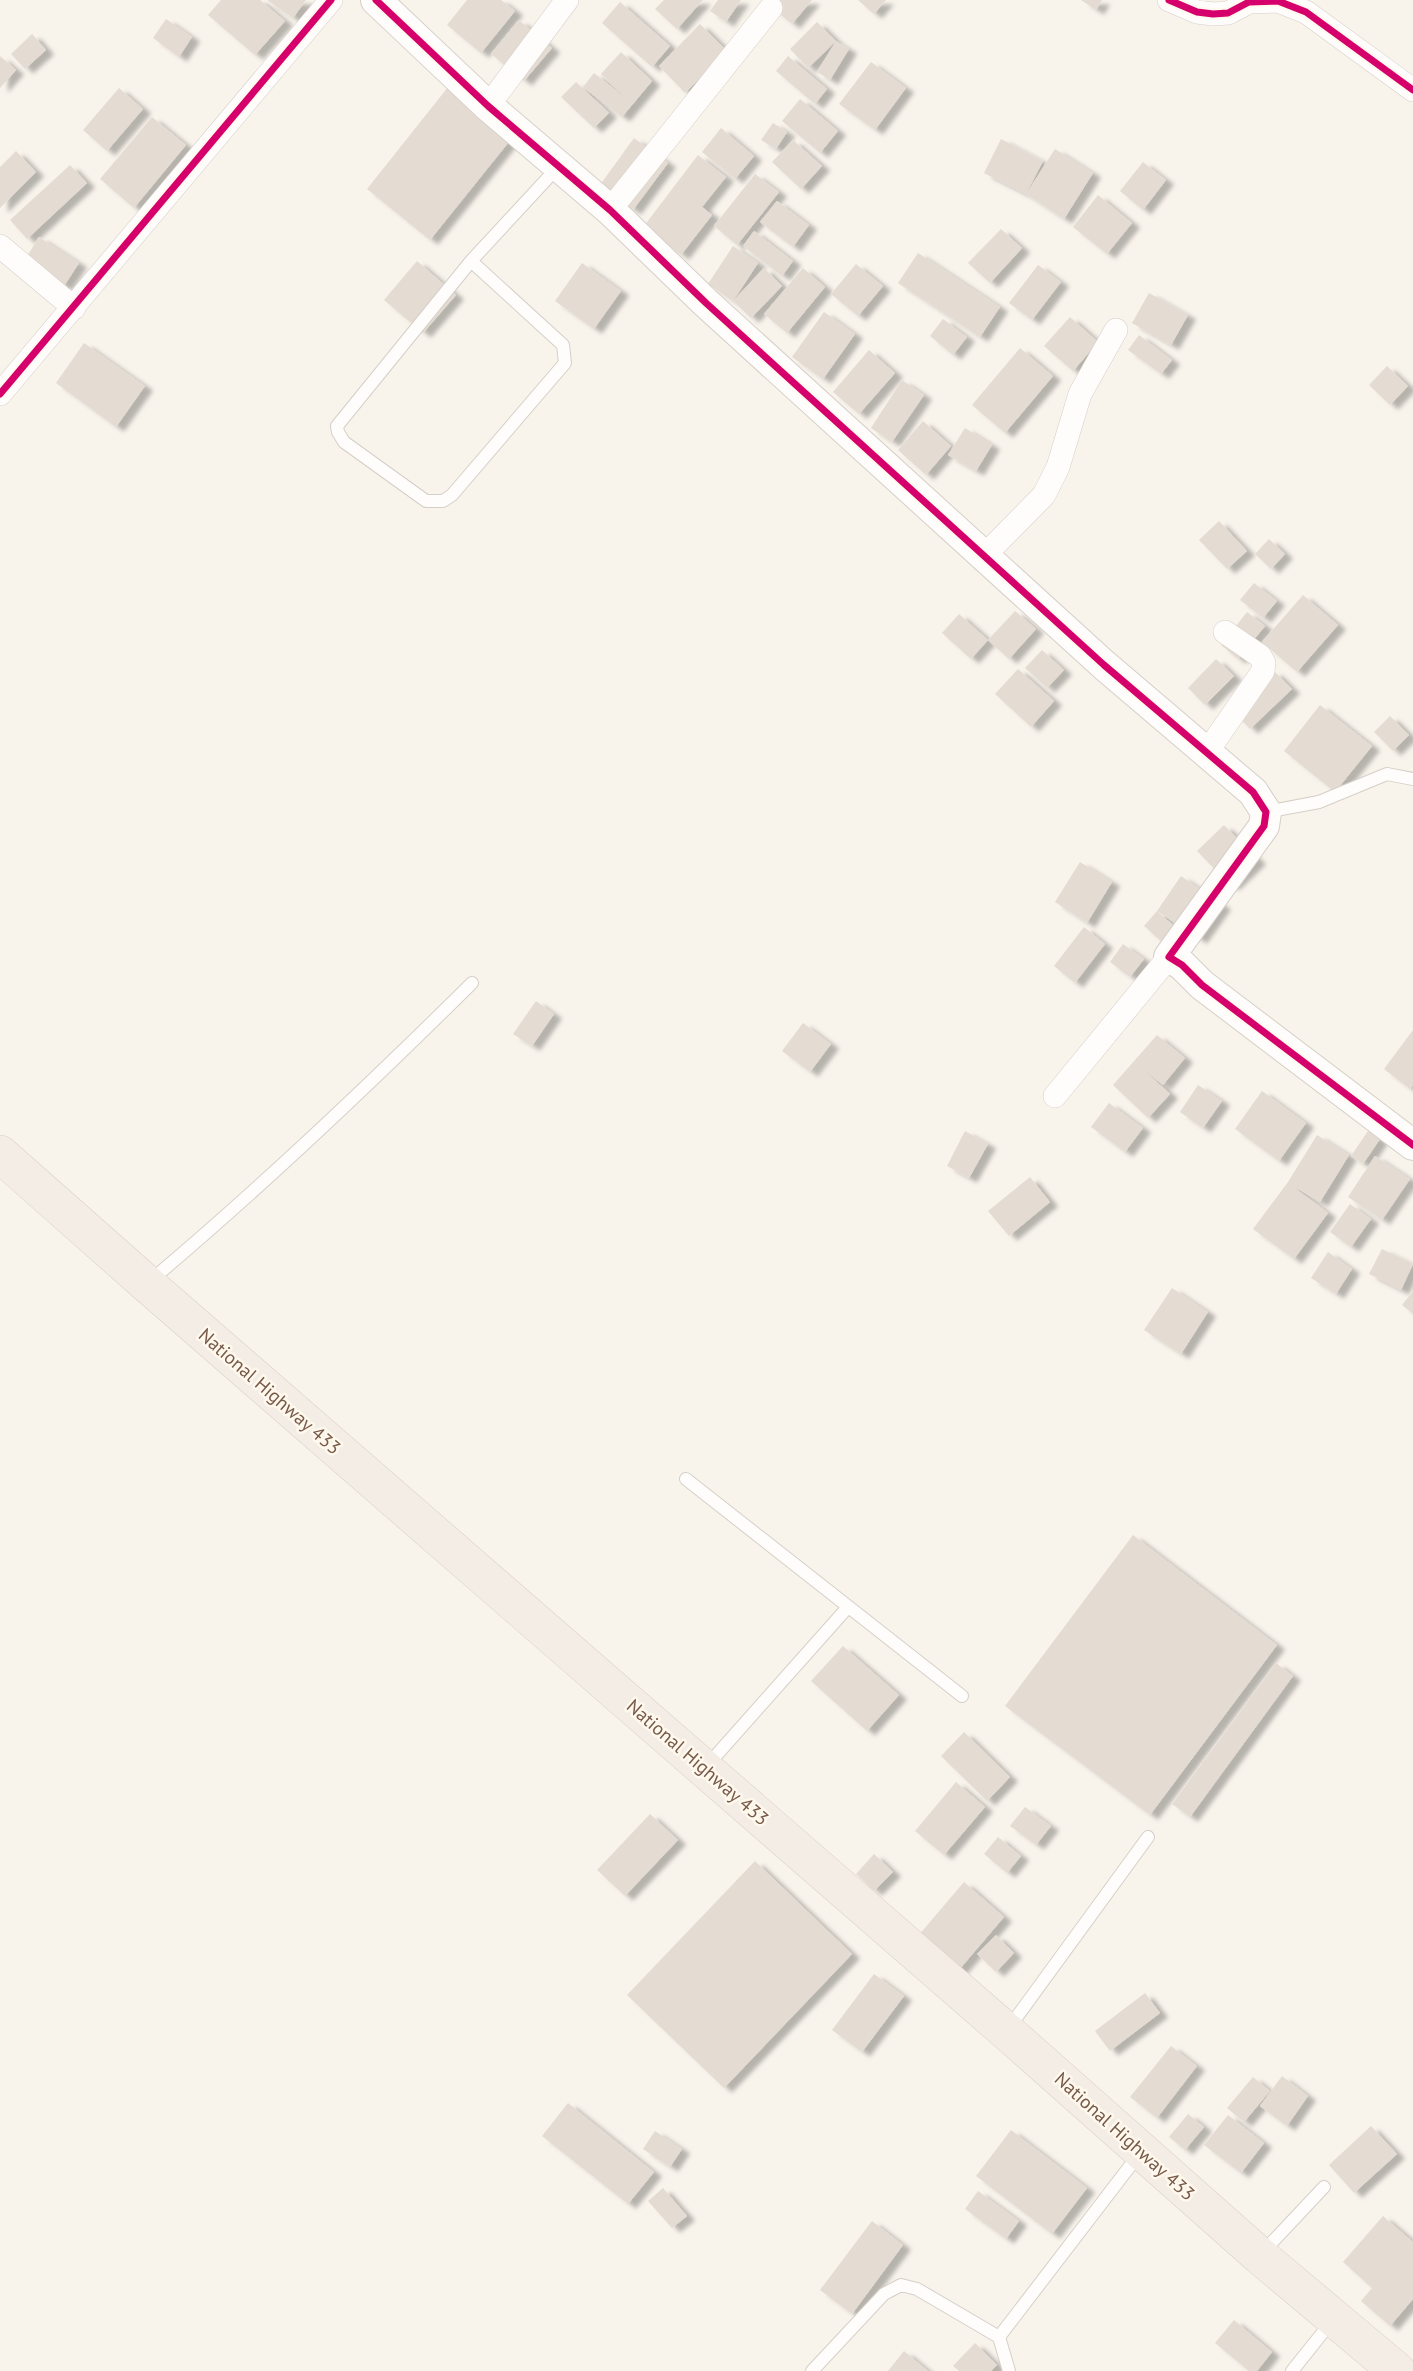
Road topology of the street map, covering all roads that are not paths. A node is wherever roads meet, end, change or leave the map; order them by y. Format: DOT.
graph roads {
  1 [pos="331,0"];
  2 [pos="376,0"];
  3 [pos="566,0"];
  4 [pos="1169,0"];
  5 [pos="771,8"];
  6 [pos="1413,90"];
  7 [pos="488,106"];
  8 [pos="558,167"];
  9 [pos="610,211"];
  10 [pos="0,246"];
  11 [pos="471,261"];
  12 [pos="74,308"];
  13 [pos="1116,330"];
  14 [pos="0,394"];
  15 [pos="984,556"];
  16 [pos="1224,632"];
  17 [pos="1207,752"];
  18 [pos="1413,779"];
  19 [pos="1266,812"];
  20 [pos="1169,957"];
  21 [pos="471,983"];
  22 [pos="1055,1096"];
  23 [pos="1413,1145"];
  24 [pos="0,1154"];
  25 [pos="147,1284"];
  26 [pos="686,1479"];
  27 [pos="848,1607"];
  28 [pos="962,1696"];
  29 [pos="705,1768"];
  30 [pos="1148,1837"];
  31 [pos="1006,2031"];
  32 [pos="1142,2150"];
  33 [pos="1324,2187"];
  34 [pos="1260,2256"];
  35 [pos="1334,2318"];
  36 [pos="999,2337"];
  37 [pos="812,2371"];
  38 [pos="1009,2371"];
  39 [pos="1292,2371"];
  40 [pos="1397,2371"];
  1 -- 12 [label="street"];
  2 -- 7 [label="street"];
  3 -- 7 [label="street"];
  4 -- 6 [label="street"];
  5 -- 9 [label="street"];
  7 -- 8 [label="street"];
  8 -- 9 [label="street"];
  8 -- 11 [label="lane"];
  9 -- 15 [label="street"];
  10 -- 12 [label="street"];
  11 -- 11 [label="lane"];
  12 -- 14 [label="street"];
  13 -- 15 [label="street"];
  15 -- 17 [label="street"];
  16 -- 17 [label="street"];
  17 -- 19 [label="street"];
  18 -- 19 [label="lane"];
  19 -- 20 [label="street"];
  20 -- 22 [label="street"];
  20 -- 23 [label="street"];
  21 -- 25 [label="lane"];
  24 -- 25 [label="main road, National Highway 433"];
  25 -- 29 [label="main road, National Highway 433"];
  26 -- 27 [label="lane"];
  27 -- 28 [label="lane"];
  27 -- 29 [label="lane"];
  29 -- 31 [label="main road, National Highway 433"];
  30 -- 31 [label="lane"];
  31 -- 32 [label="main road, National Highway 433"];
  32 -- 34 [label="main road, National Highway 433"];
  32 -- 36 [label="lane"];
  33 -- 34 [label="lane"];
  34 -- 35 [label="main road, National Highway 433"];
  35 -- 39 [label="lane"];
  35 -- 40 [label="main road, National Highway 433"];
  36 -- 37 [label="lane"];
  36 -- 38 [label="lane"];
}
